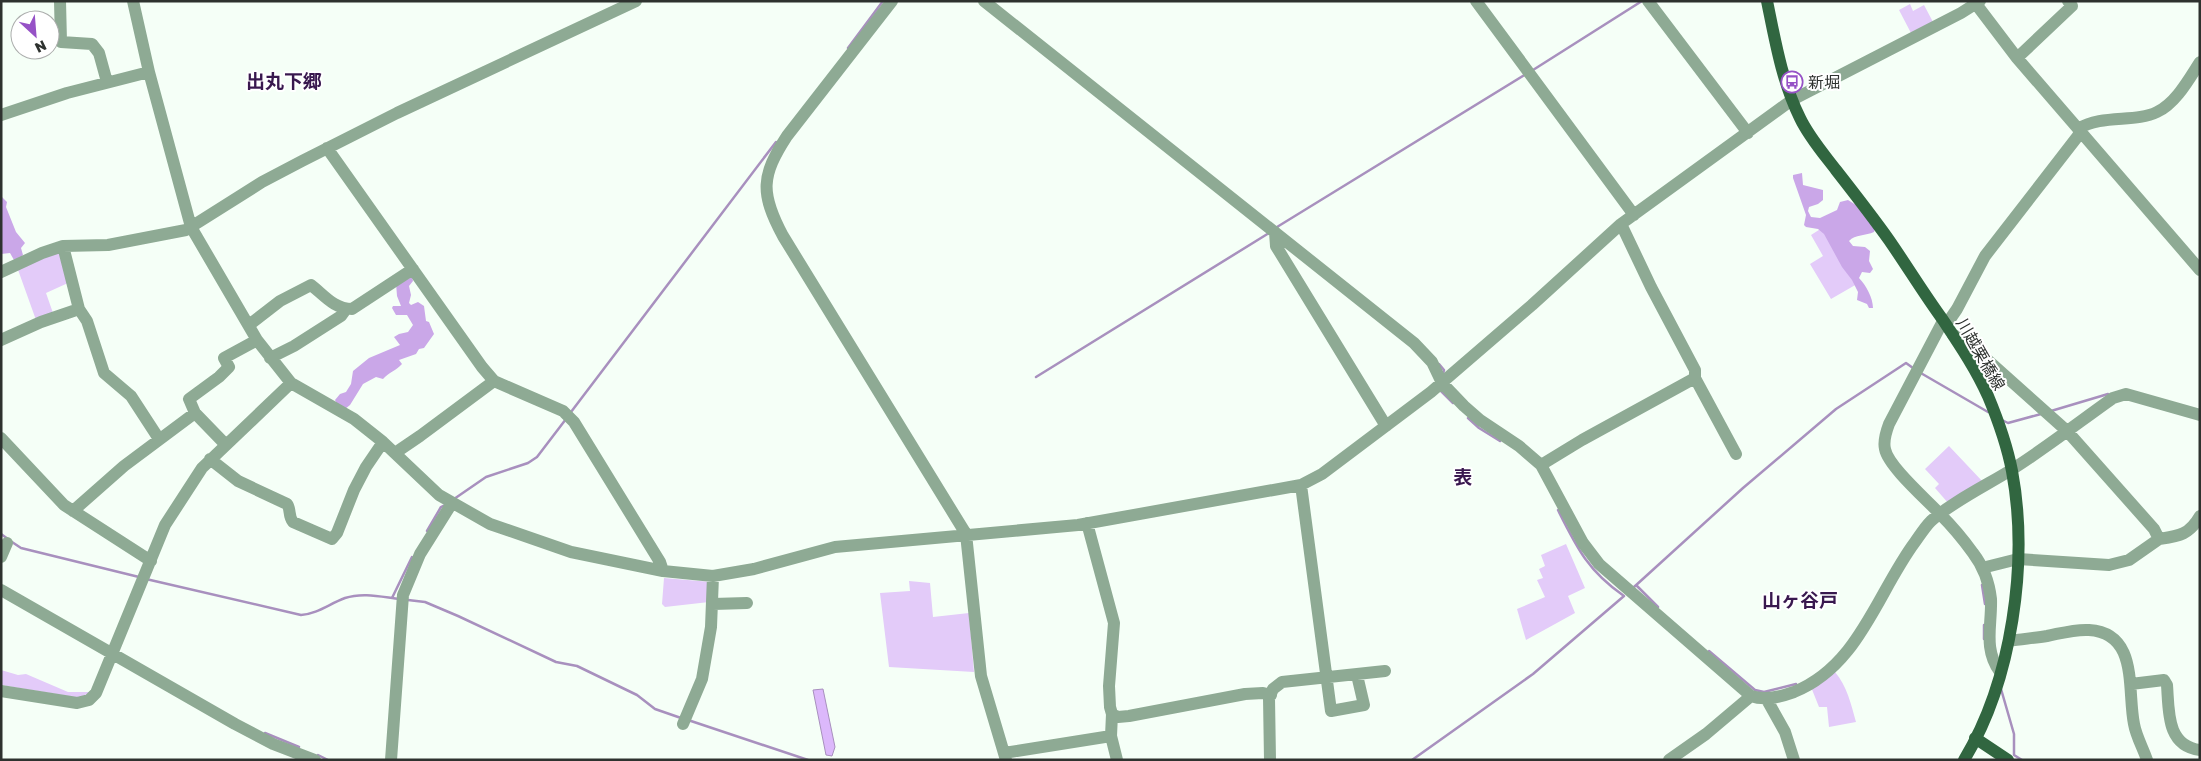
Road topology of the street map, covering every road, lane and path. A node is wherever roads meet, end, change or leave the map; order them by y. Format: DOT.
graph roads {
  1 [pos="60,1"];
  2 [pos="133,1"];
  3 [pos="636,1"];
  4 [pos="892,1"];
  5 [pos="984,1"];
  6 [pos="1476,1"];
  7 [pos="1648,1"];
  8 [pos="1767,1"];
  9 [pos="2068,1"];
  10 [pos="1971,4"];
  11 [pos="2017,58"];
  12 [pos="2200,62"];
  13 [pos="149,72"];
  14 [pos="107,82"];
  15 [pos="1792,100"];
  16 [pos="1,115"];
  17 [pos="2080,130"];
  18 [pos="1748,133"];
  19 [pos="327,148"];
  20 [pos="1634,215"];
  21 [pos="1621,224"];
  22 [pos="191,227"];
  23 [pos="1275,232"];
  24 [pos="63,246"];
  25 [pos="413,270"];
  26 [pos="2200,270"];
  27 [pos="1,272"];
  28 [pos="79,309"];
  29 [pos="346,309"];
  30 [pos="249,325"];
  31 [pos="1947,327"];
  32 [pos="1,340"];
  33 [pos="257,340"];
  34 [pos="270,358"];
  35 [pos="1695,378"];
  36 [pos="494,381"];
  37 [pos="291,383"];
  38 [pos="1442,383"];
  39 [pos="195,413"];
  40 [pos="2200,415"];
  41 [pos="1386,426"];
  42 [pos="2067,431"];
  43 [pos="1,438"];
  44 [pos="160,440"];
  45 [pos="383,442"];
  46 [pos="226,445"];
  47 [pos="395,453"];
  48 [pos="1736,454"];
  49 [pos="210,459"];
  50 [pos="1541,465"];
  51 [pos="2012,469"];
  52 [pos="1301,485"];
  53 [pos="452,503"];
  54 [pos="73,511"];
  55 [pos="1941,514"];
  56 [pos="2200,516"];
  57 [pos="1087,523"];
  58 [pos="966,534"];
  59 [pos="2158,539"];
  60 [pos="7,543"];
  61 [pos="1,558"];
  62 [pos="2018,560"];
  63 [pos="151,561"];
  64 [pos="1982,568"];
  65 [pos="663,571"];
  66 [pos="713,576"];
  67 [pos="1,590"];
  68 [pos="747,603"];
  69 [pos="713,604"];
  70 [pos="2009,641"];
  71 [pos="114,650"];
  72 [pos="1385,671"];
  73 [pos="2000,672"];
  74 [pos="1357,676"];
  75 [pos="1326,677"];
  76 [pos="2131,684"];
  77 [pos="1,691"];
  78 [pos="1271,695"];
  79 [pos="1751,696"];
  80 [pos="1766,698"];
  81 [pos="1112,714"];
  82 [pos="683,724"];
  83 [pos="1111,736"];
  84 [pos="1975,738"];
  85 [pos="2200,750"];
  86 [pos="1005,757"];
  87 [pos="315,760"];
  88 [pos="391,760"];
  89 [pos="1117,760"];
  90 [pos="1270,760"];
  91 [pos="1669,760"];
  92 [pos="1794,760"];
  93 [pos="1964,760"];
  94 [pos="2008,760"];
  95 [pos="2148,760"];
  1 -- 14 [label="street"];
  2 -- 13 [label="street"];
  3 -- 19 [label="street"];
  4 -- 58 [label="street"];
  5 -- 23 [label="street"];
  6 -- 20 [label="street"];
  7 -- 18 [label="street"];
  8 -- 15 [label="main road, 川越栗橋線"];
  9 -- 11 [label="street"];
  10 -- 11 [label="street"];
  10 -- 15 [label="street"];
  11 -- 17 [label="street"];
  12 -- 17 [label="street"];
  13 -- 14 [label="street"];
  13 -- 22 [label="street"];
  14 -- 16 [label="street"];
  15 -- 18 [label="street"];
  15 -- 31 [label="main road, 川越栗橋線"];
  17 -- 26 [label="street"];
  17 -- 31 [label="street"];
  18 -- 20 [label="street"];
  19 -- 22 [label="street"];
  19 -- 25 [label="street"];
  20 -- 21 [label="street"];
  21 -- 35 [label="street"];
  21 -- 38 [label="street"];
  22 -- 24 [label="street"];
  22 -- 30 [label="street"];
  23 -- 38 [label="street"];
  23 -- 41 [label="street"];
  24 -- 27 [label="street"];
  24 -- 28 [label="street"];
  25 -- 29 [label="street"];
  25 -- 36 [label="street"];
  28 -- 32 [label="street"];
  28 -- 44 [label="street"];
  29 -- 30 [label="street"];
  29 -- 34 [label="street"];
  30 -- 33 [label="street"];
  31 -- 42 [label="street"];
  31 -- 51 [label="main road, 川越栗橋線"];
  31 -- 55 [label="street"];
  33 -- 34 [label="street"];
  33 -- 39 [label="street"];
  34 -- 37 [label="street"];
  35 -- 48 [label="street"];
  35 -- 50 [label="street"];
  36 -- 47 [label="street"];
  36 -- 65 [label="street"];
  37 -- 45 [label="street"];
  37 -- 46 [label="street"];
  38 -- 41 [label="street"];
  38 -- 50 [label="street"];
  39 -- 44 [label="street"];
  39 -- 46 [label="street"];
  40 -- 42 [label="street"];
  41 -- 52 [label="street"];
  42 -- 51 [label="street"];
  42 -- 59 [label="street"];
  43 -- 54 [label="street"];
  44 -- 54 [label="street"];
  45 -- 47 [label="street"];
  45 -- 49 [label="street"];
  46 -- 49 [label="street"];
  47 -- 53 [label="street"];
  49 -- 63 [label="street"];
  50 -- 79 [label="street"];
  51 -- 55 [label="street"];
  51 -- 62 [label="main road, 川越栗橋線"];
  52 -- 57 [label="street"];
  52 -- 75 [label="street"];
  53 -- 65 [label="street"];
  53 -- 88 [label="street"];
  54 -- 63 [label="street"];
  55 -- 64 [label="street"];
  55 -- 80 [label="street"];
  56 -- 59 [label="street"];
  57 -- 58 [label="street"];
  57 -- 81 [label="street"];
  58 -- 66 [label="street"];
  58 -- 86 [label="street"];
  59 -- 62 [label="street"];
  60 -- 61 [label="street"];
  62 -- 64 [label="street"];
  62 -- 70 [label="main road, 川越栗橋線"];
  63 -- 71 [label="street"];
  64 -- 73 [label="street"];
  65 -- 66 [label="street"];
  66 -- 69 [label="street"];
  67 -- 71 [label="street"];
  68 -- 69 [label="street"];
  69 -- 82 [label="street"];
  70 -- 73 [label="main road, 川越栗橋線"];
  70 -- 76 [label="street"];
  71 -- 77 [label="street"];
  71 -- 87 [label="street"];
  72 -- 74 [label="street"];
  73 -- 84 [label="main road, 川越栗橋線"];
  74 -- 75 [label="street"];
  74 -- 75 [label="street"];
  75 -- 78 [label="street"];
  76 -- 85 [label="street"];
  76 -- 95 [label="street"];
  78 -- 81 [label="street"];
  78 -- 90 [label="street"];
  79 -- 80 [label="street"];
  79 -- 91 [label="street"];
  80 -- 92 [label="street"];
  81 -- 83 [label="street"];
  83 -- 86 [label="street"];
  83 -- 89 [label="street"];
  84 -- 93 [label="main road, 川越栗橋線"];
  84 -- 94 [label="main road"];
}
